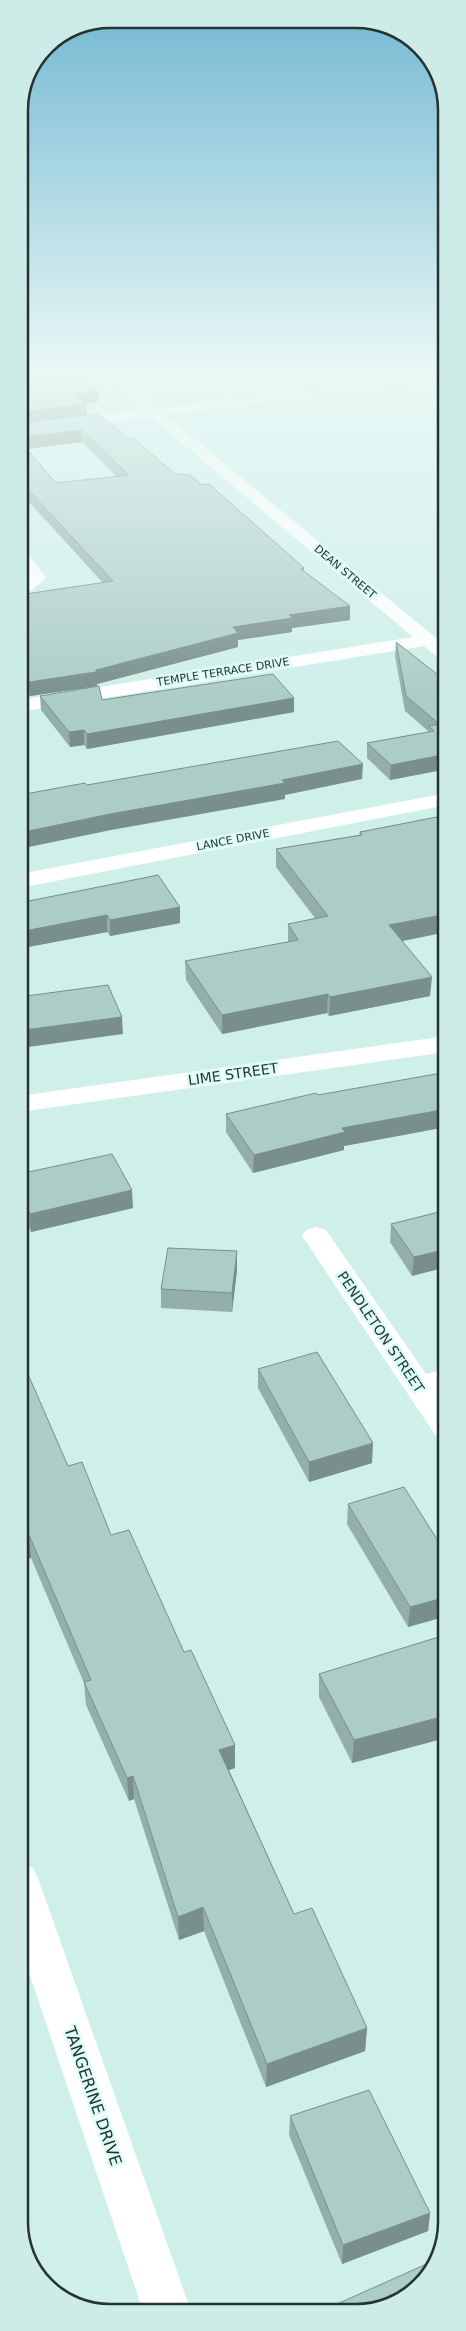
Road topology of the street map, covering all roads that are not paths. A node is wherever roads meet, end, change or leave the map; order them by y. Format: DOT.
graph roads {
  1 [pos="237,482"];
  2 [pos="28,565"];
  3 [pos="28,585"];
  4 [pos="428,640"];
  5 [pos="438,648"];
  6 [pos="28,705"];
  7 [pos="438,801"];
  8 [pos="28,879"];
  9 [pos="438,1045"];
  10 [pos="28,1103"];
  11 [pos="316,1236"];
  12 [pos="433,1383"];
  13 [pos="438,1399"];
  14 [pos="28,1907"];
  15 [pos="165,2304"];
  1 -- 4 [label="street, DEAN STREET"];
  2 -- 3 [label="street"];
  4 -- 5 [label="street, DEAN STREET"];
  4 -- 6 [label="street, TEMPLE TERRACE DRIVE"];
  7 -- 8 [label="street, LANCE DRIVE"];
  9 -- 10 [label="street, LIME STREET"];
  11 -- 12 [label="street, PENDLETON STREET"];
  12 -- 13 [label="street, PENDLETON STREET"];
  14 -- 15 [label="street, TANGERINE DRIVE"];
}
